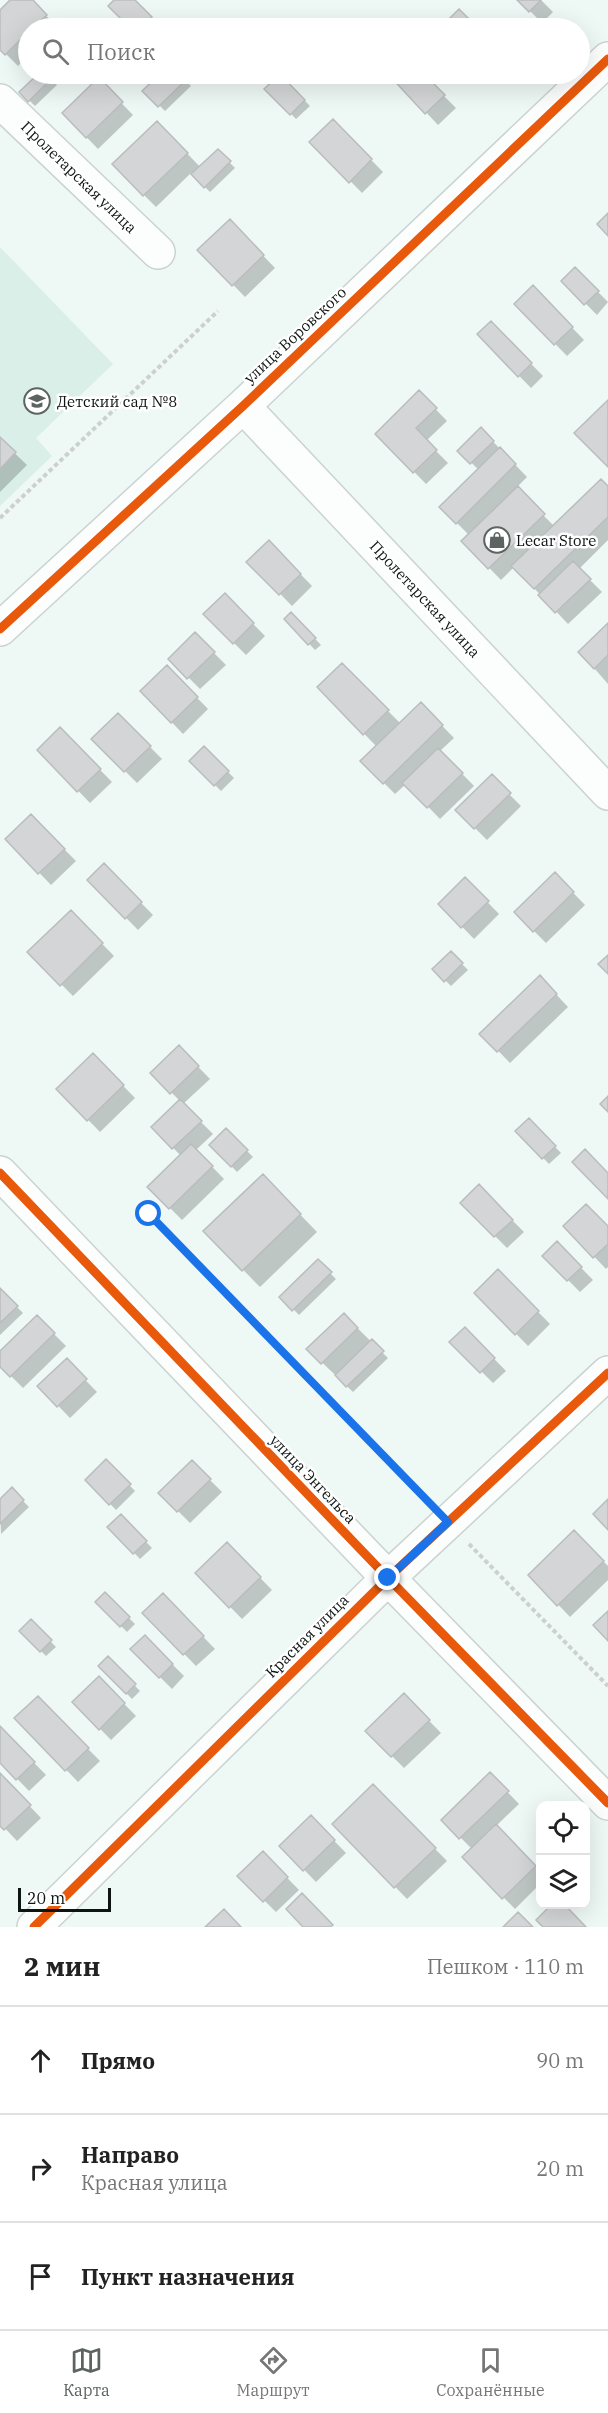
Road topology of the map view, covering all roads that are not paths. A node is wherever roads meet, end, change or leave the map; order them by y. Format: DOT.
graph roads {
  1 [pos="608,59"];
  2 [pos="590,76"];
  3 [pos="582,84"];
  4 [pos="0,101"];
  5 [pos="158,252"];
  6 [pos="243,406"];
  7 [pos="0,630"];
  8 [pos="608,793"];
  9 [pos="0,1173"];
  10 [pos="608,1373"];
  11 [pos="388,1578"];
  12 [pos="608,1803"];
  13 [pos="34,1927"];
  1 -- 2 [label="street, улица Воровского"];
  3 -- 6 [label="street, улица Воровского"];
  4 -- 5 [label="street, Пролетарская улица"];
  6 -- 7 [label="street, улица Воровского"];
  6 -- 8 [label="street, Пролетарская улица"];
  9 -- 11 [label="street, улица Энгельса"];
  10 -- 11 [label="street, Красная улица"];
  11 -- 12 [label="street, улица Энгельса"];
  11 -- 13 [label="street, Красная улица"];
}
